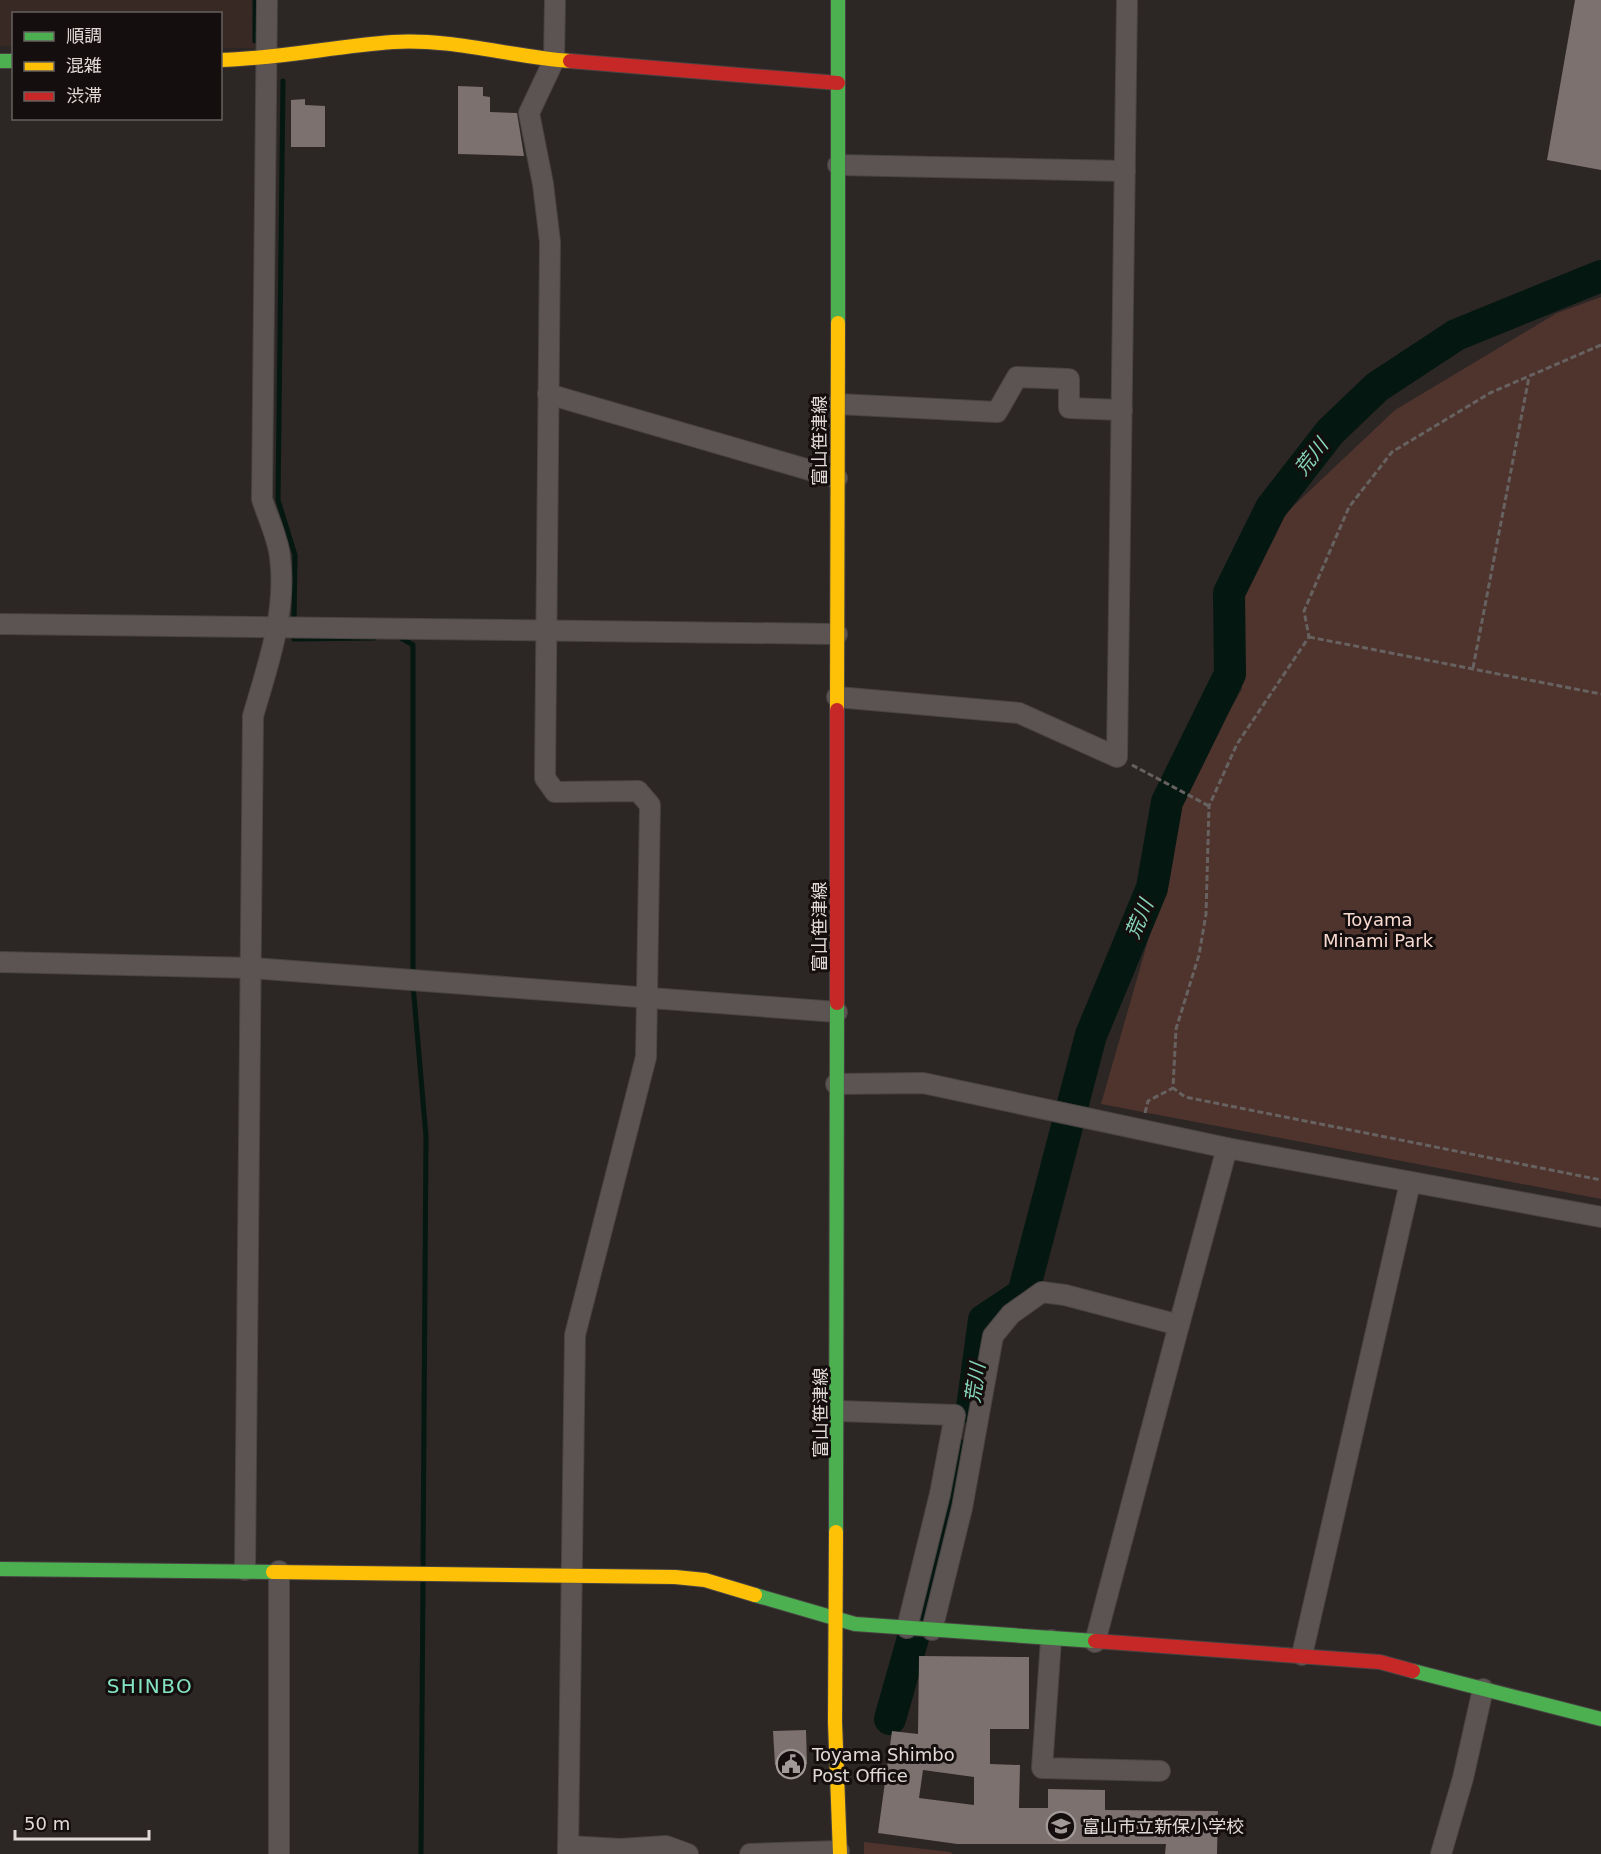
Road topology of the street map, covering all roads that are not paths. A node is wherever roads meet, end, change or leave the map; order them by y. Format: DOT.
graph roads {
  1 [pos="267,0"];
  2 [pos="555,0"];
  3 [pos="838,0"];
  4 [pos="1126,0"];
  5 [pos="265,59"];
  6 [pos="222,60"];
  7 [pos="554,60"];
  8 [pos="838,83"];
  9 [pos="838,165"];
  10 [pos="1125,171"];
  11 [pos="548,394"];
  12 [pos="837,404"];
  13 [pos="1122,410"];
  14 [pos="837,478"];
  15 [pos="0,624"];
  16 [pos="290,628"];
  17 [pos="544,631"];
  18 [pos="837,634"];
  19 [pos="837,698"];
  20 [pos="0,962"];
  21 [pos="252,968"];
  22 [pos="648,1000"];
  23 [pos="837,1012"];
  24 [pos="837,1084"];
  25 [pos="1227,1148"];
  26 [pos="1410,1183"];
  27 [pos="1601,1217"];
  28 [pos="1179,1325"];
  29 [pos="839,1411"];
  30 [pos="0,1569"];
  31 [pos="245,1570"];
  32 [pos="279,1571"];
  33 [pos="571,1575"];
  34 [pos="836,1620"];
  35 [pos="907,1628"];
  36 [pos="932,1630"];
  37 [pos="1051,1640"];
  38 [pos="1095,1642"];
  39 [pos="1302,1655"];
  40 [pos="1484,1689"];
  41 [pos="1601,1719"];
  42 [pos="1160,1771"];
  43 [pos="568,1850"];
  44 [pos="840,1852"];
  45 [pos="279,1854"];
  46 [pos="688,1854"];
  47 [pos="750,1854"];
  48 [pos="1441,1854"];
  1 -- 5 [label="street"];
  2 -- 7 [label="street"];
  3 -- 8 [label="street, 富山笹津線"];
  4 -- 10 [label="street"];
  5 -- 6 [label="street"];
  5 -- 7 [label="street"];
  5 -- 16 [label="street"];
  7 -- 8 [label="street"];
  7 -- 11 [label="street"];
  8 -- 9 [label="street, 富山笹津線"];
  9 -- 10 [label="street"];
  9 -- 12 [label="street, 富山笹津線"];
  10 -- 13 [label="street"];
  11 -- 14 [label="street"];
  11 -- 17 [label="street"];
  12 -- 13 [label="street"];
  12 -- 14 [label="street, 富山笹津線"];
  13 -- 19 [label="street"];
  14 -- 18 [label="street, 富山笹津線"];
  15 -- 16 [label="street"];
  16 -- 17 [label="street"];
  16 -- 21 [label="street"];
  17 -- 18 [label="street"];
  17 -- 22 [label="street"];
  18 -- 19 [label="street, 富山笹津線"];
  19 -- 23 [label="street, 富山笹津線"];
  20 -- 21 [label="street"];
  21 -- 22 [label="street"];
  21 -- 31 [label="street"];
  22 -- 23 [label="street"];
  22 -- 33 [label="street"];
  23 -- 24 [label="street, 富山笹津線"];
  24 -- 25 [label="street"];
  24 -- 29 [label="street, 富山笹津線"];
  25 -- 26 [label="street"];
  25 -- 28 [label="street"];
  26 -- 27 [label="street"];
  26 -- 39 [label="street"];
  28 -- 36 [label="street"];
  28 -- 38 [label="street"];
  29 -- 34 [label="street, 富山笹津線"];
  29 -- 35 [label="street"];
  30 -- 31 [label="street"];
  31 -- 32 [label="street"];
  32 -- 33 [label="street"];
  32 -- 45 [label="street"];
  33 -- 34 [label="street"];
  33 -- 43 [label="street"];
  34 -- 35 [label="street"];
  34 -- 44 [label="street, 富山笹津線"];
  35 -- 36 [label="street"];
  36 -- 37 [label="street"];
  37 -- 38 [label="street"];
  37 -- 42 [label="street"];
  38 -- 39 [label="street"];
  39 -- 40 [label="street"];
  40 -- 41 [label="street"];
  40 -- 48 [label="street"];
  43 -- 46 [label="street"];
  44 -- 47 [label="street"];
}
